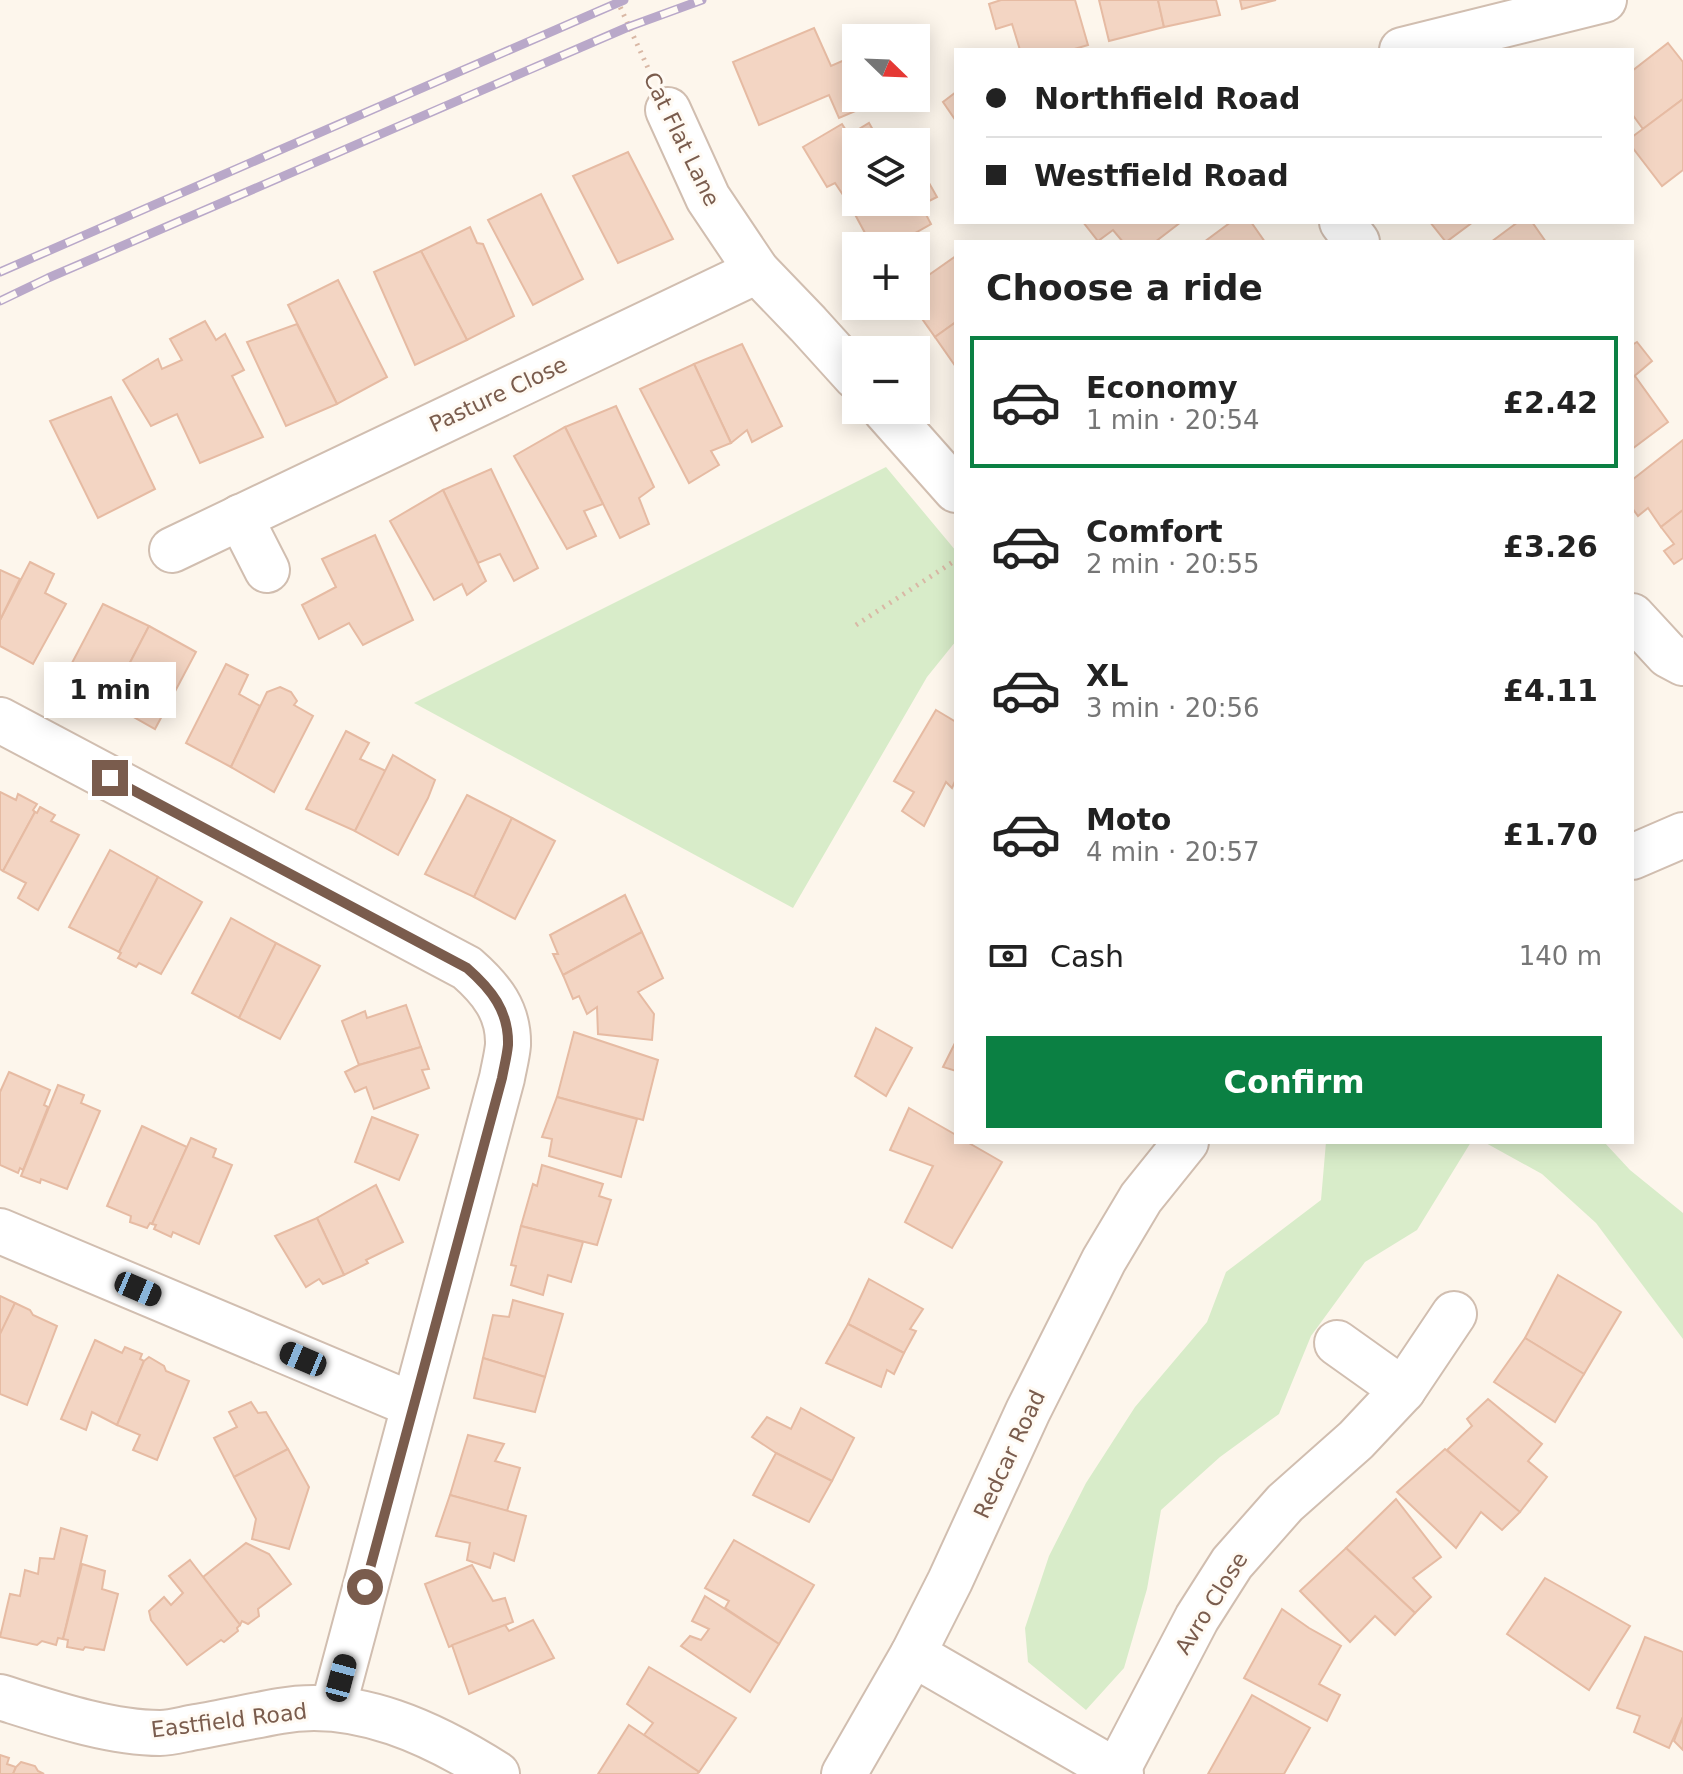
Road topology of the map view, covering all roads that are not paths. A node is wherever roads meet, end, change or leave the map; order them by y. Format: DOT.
graph roads {
  1 [pos="1604,0"];
  2 [pos="1410,48"];
  3 [pos="668,110"];
  4 [pos="757,271"];
  5 [pos="842,362"];
  6 [pos="897,424"];
  7 [pos="954,488"];
  8 [pos="240,517"];
  9 [pos="172,550"];
  10 [pos="267,570"];
  11 [pos="1634,618"];
  12 [pos="1683,663"];
  13 [pos="0,720"];
  14 [pos="1683,835"];
  15 [pos="1634,856"];
  16 [pos="1184,1144"];
  17 [pos="0,1231"];
  18 [pos="1454,1314"];
  19 [pos="1337,1343"];
  20 [pos="1403,1390"];
  21 [pos="413,1405"];
  22 [pos="913,1654"];
  23 [pos="0,1697"];
  24 [pos="333,1708"];
  25 [pos="1119,1772"];
  26 [pos="497,1774"];
  27 [pos="844,1774"];
  1 -- 2 [label="street"];
  3 -- 4 [label="street, Cat Flat Lane"];
  4 -- 5 [label="street, Cat Flat Lane"];
  4 -- 8 [label="street, Pasture Close"];
  6 -- 7 [label="street"];
  8 -- 9 [label="street, Pasture Close"];
  8 -- 10 [label="street"];
  11 -- 12 [label="street"];
  13 -- 21 [label="street"];
  14 -- 15 [label="street"];
  16 -- 22 [label="street, Redcar Road"];
  17 -- 21 [label="street"];
  18 -- 20 [label="street, Avro Close"];
  19 -- 20 [label="street"];
  20 -- 25 [label="street, Avro Close"];
  21 -- 24 [label="street"];
  22 -- 25 [label="street"];
  22 -- 27 [label="street, Redcar Road"];
  23 -- 24 [label="street, Eastfield Road"];
  24 -- 26 [label="street, Eastfield Road"];
}
